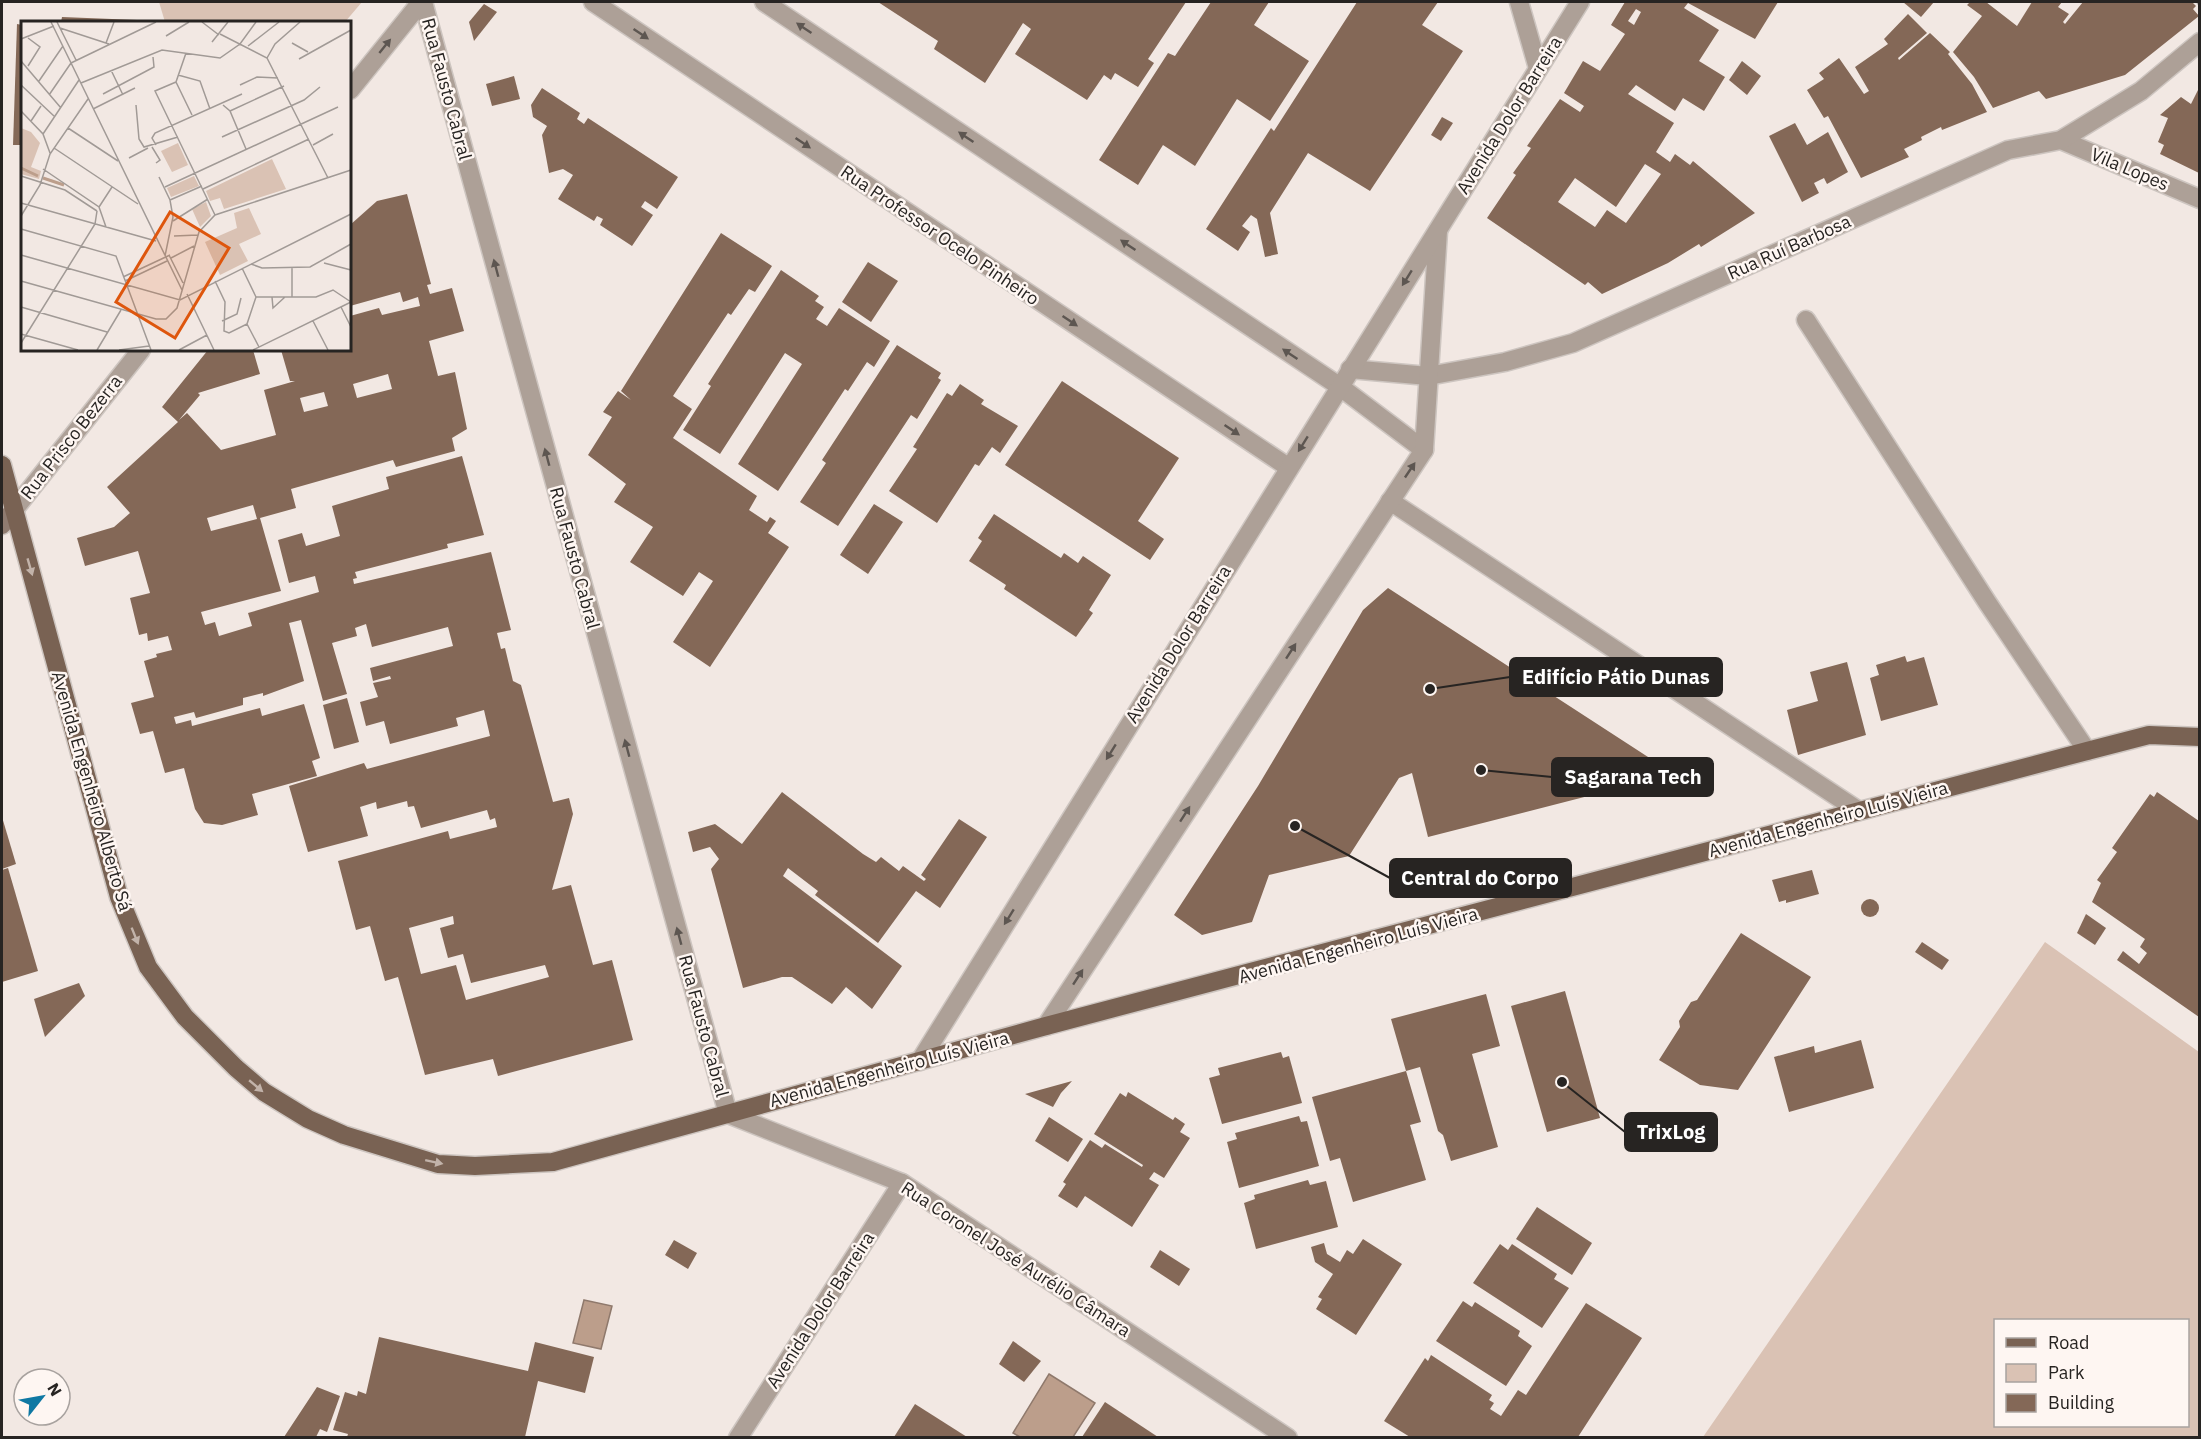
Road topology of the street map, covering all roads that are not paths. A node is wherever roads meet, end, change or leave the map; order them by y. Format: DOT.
graph roads {
  1 [pos="422,2"];
  2 [pos="592,2"];
  3 [pos="764,2"];
  4 [pos="1519,2"];
  5 [pos="1580,2"];
  6 [pos="2199,42"];
  7 [pos="1538,68"];
  8 [pos="351,89"];
  9 [pos="2061,140"];
  10 [pos="2199,199"];
  11 [pos="1438,229"];
  12 [pos="1806,320"];
  13 [pos="140,351"];
  14 [pos="1350,369"];
  15 [pos="1428,376"];
  16 [pos="1339,386"];
  17 [pos="1424,450"];
  18 [pos="2,465"];
  19 [pos="1288,467"];
  20 [pos="1390,501"];
  21 [pos="7,518"];
  22 [pos="2199,737"];
  23 [pos="2087,751"];
  24 [pos="1859,811"];
  25 [pos="1046,1026"];
  26 [pos="920,1061"];
  27 [pos="728,1113"];
  28 [pos="902,1183"];
  29 [pos="738,1437"];
  30 [pos="1288,1437"];
  8 -- 1 [label="street, one-way"];
  27 -- 1 [label="street, Rua Fausto Cabral, one-way"];
  2 -- 19 [label="street, Rua Professor Ocelo Pinheiro, one-way"];
  16 -- 3 [label="street, one-way"];
  4 -- 7 [label="street"];
  5 -- 7 [label="street, Avenida Dolor Barreira"];
  6 -- 9 [label="street, Rua Ruí Barbosa"];
  7 -- 11 [label="street, Avenida Dolor Barreira"];
  9 -- 10 [label="street, Vila Lopes"];
  9 -- 15 [label="street, Rua Ruí Barbosa"];
  11 -- 14 [label="street, Avenida Dolor Barreira, one-way"];
  11 -- 15 [label="street, Avenida Dolor Barreira"];
  12 -- 23 [label="street"];
  13 -- 21 [label="street, Rua Prisco Bezerra"];
  14 -- 15 [label="street, Rua Ruí Barbosa"];
  14 -- 16 [label="street, Avenida Dolor Barreira"];
  15 -- 17 [label="street, Avenida Dolor Barreira"];
  16 -- 17 [label="street"];
  16 -- 19 [label="street, Avenida Dolor Barreira, one-way"];
  20 -- 17 [label="street, one-way"];
  18 -- 21 [label="main road, Avenida Engenheiro Alberto Sá"];
  19 -- 26 [label="street, Avenida Dolor Barreira, one-way"];
  20 -- 24 [label="street"];
  25 -- 20 [label="street, one-way"];
  21 -- 27 [label="main road, Avenida Engenheiro Alberto Sá, one-way"];
  22 -- 23 [label="main road, Avenida Engenheiro Luís Vieira"];
  23 -- 24 [label="main road, Avenida Engenheiro Luís Vieira"];
  24 -- 25 [label="main road, Avenida Engenheiro Luís Vieira"];
  25 -- 26 [label="main road, Avenida Engenheiro Luís Vieira"];
  26 -- 27 [label="main road, Avenida Engenheiro Luís Vieira"];
  27 -- 28 [label="street, Rua Coronel José Aurélio Câmara"];
  28 -- 29 [label="street, Avenida Dolor Barreira"];
  28 -- 30 [label="street, Rua Coronel José Aurélio Câmara"];
}
